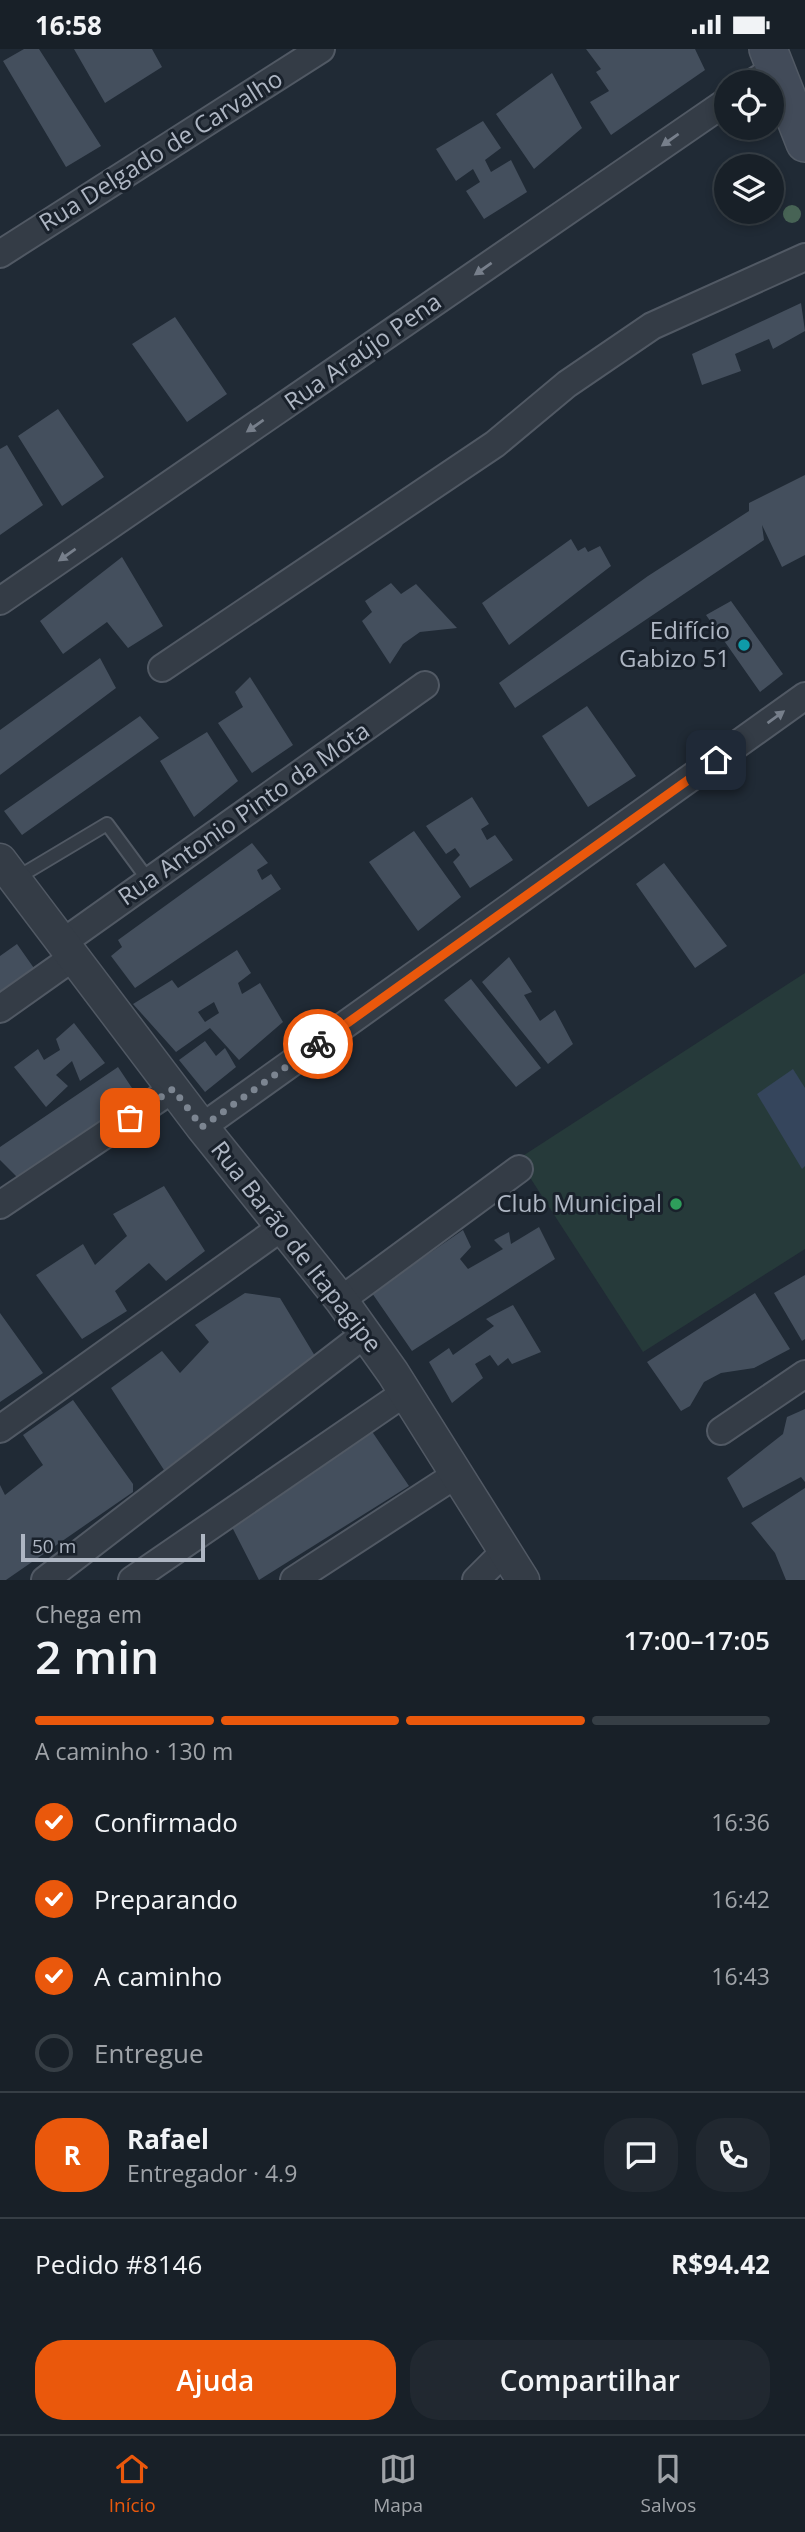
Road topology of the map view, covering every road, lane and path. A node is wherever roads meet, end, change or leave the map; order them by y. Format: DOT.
graph roads {
  1 [pos="321,49"];
  2 [pos="784,95"];
  3 [pos="714,110"];
  4 [pos="805,143"];
  5 [pos="0,254"];
  6 [pos="805,257"];
  7 [pos="0,601"];
  8 [pos="162,668"];
  9 [pos="425,685"];
  10 [pos="805,696"];
  11 [pos="7,869"];
  12 [pos="149,881"];
  13 [pos="67,950"];
  14 [pos="0,1009"];
  15 [pos="173,1089"];
  16 [pos="202,1127"];
  17 [pos="519,1169"];
  18 [pos="0,1205"];
  19 [pos="282,1227"];
  20 [pos="341,1300"];
  21 [pos="365,1334"];
  22 [pos="805,1374"];
  23 [pos="406,1392"];
  24 [pos="0,1429"];
  25 [pos="721,1431"];
  26 [pos="457,1474"];
  27 [pos="505,1551"];
  28 [pos="45,1580"];
  29 [pos="132,1580"];
  30 [pos="294,1580"];
  31 [pos="476,1580"];
  32 [pos="523,1580"];
  1 -- 5 [label="street, Rua Delgado de Carvalho"];
  2 -- 4 [label="main road"];
  3 -- 7 [label="street, Rua Araújo Pena, one-way"];
  6 -- 8 [label="street"];
  9 -- 12 [label="street, Rua Antonio Pinto da Mota"];
  16 -- 10 [label="street, one-way"];
  11 -- 12 [label="lane"];
  11 -- 13 [label="street, Rua Barão de Itapagipe"];
  12 -- 13 [label="street, Rua Antonio Pinto da Mota"];
  13 -- 14 [label="street, Rua Antonio Pinto da Mota"];
  13 -- 15 [label="street, Rua Barão de Itapagipe"];
  15 -- 16 [label="street, Rua Barão de Itapagipe"];
  15 -- 18 [label="street"];
  16 -- 19 [label="street, Rua Barão de Itapagipe"];
  17 -- 20 [label="street"];
  19 -- 20 [label="street, Rua Barão de Itapagipe"];
  19 -- 24 [label="street"];
  20 -- 21 [label="street, Rua Barão de Itapagipe"];
  21 -- 23 [label="street, Rua Barão de Itapagipe"];
  21 -- 28 [label="street"];
  22 -- 25 [label="street"];
  23 -- 26 [label="street, Rua Barão de Itapagipe"];
  23 -- 29 [label="street"];
  26 -- 27 [label="street, Rua Barão de Itapagipe"];
  26 -- 30 [label="street"];
  27 -- 31 [label="street"];
  27 -- 32 [label="street, Rua Barão de Itapagipe"];
}
